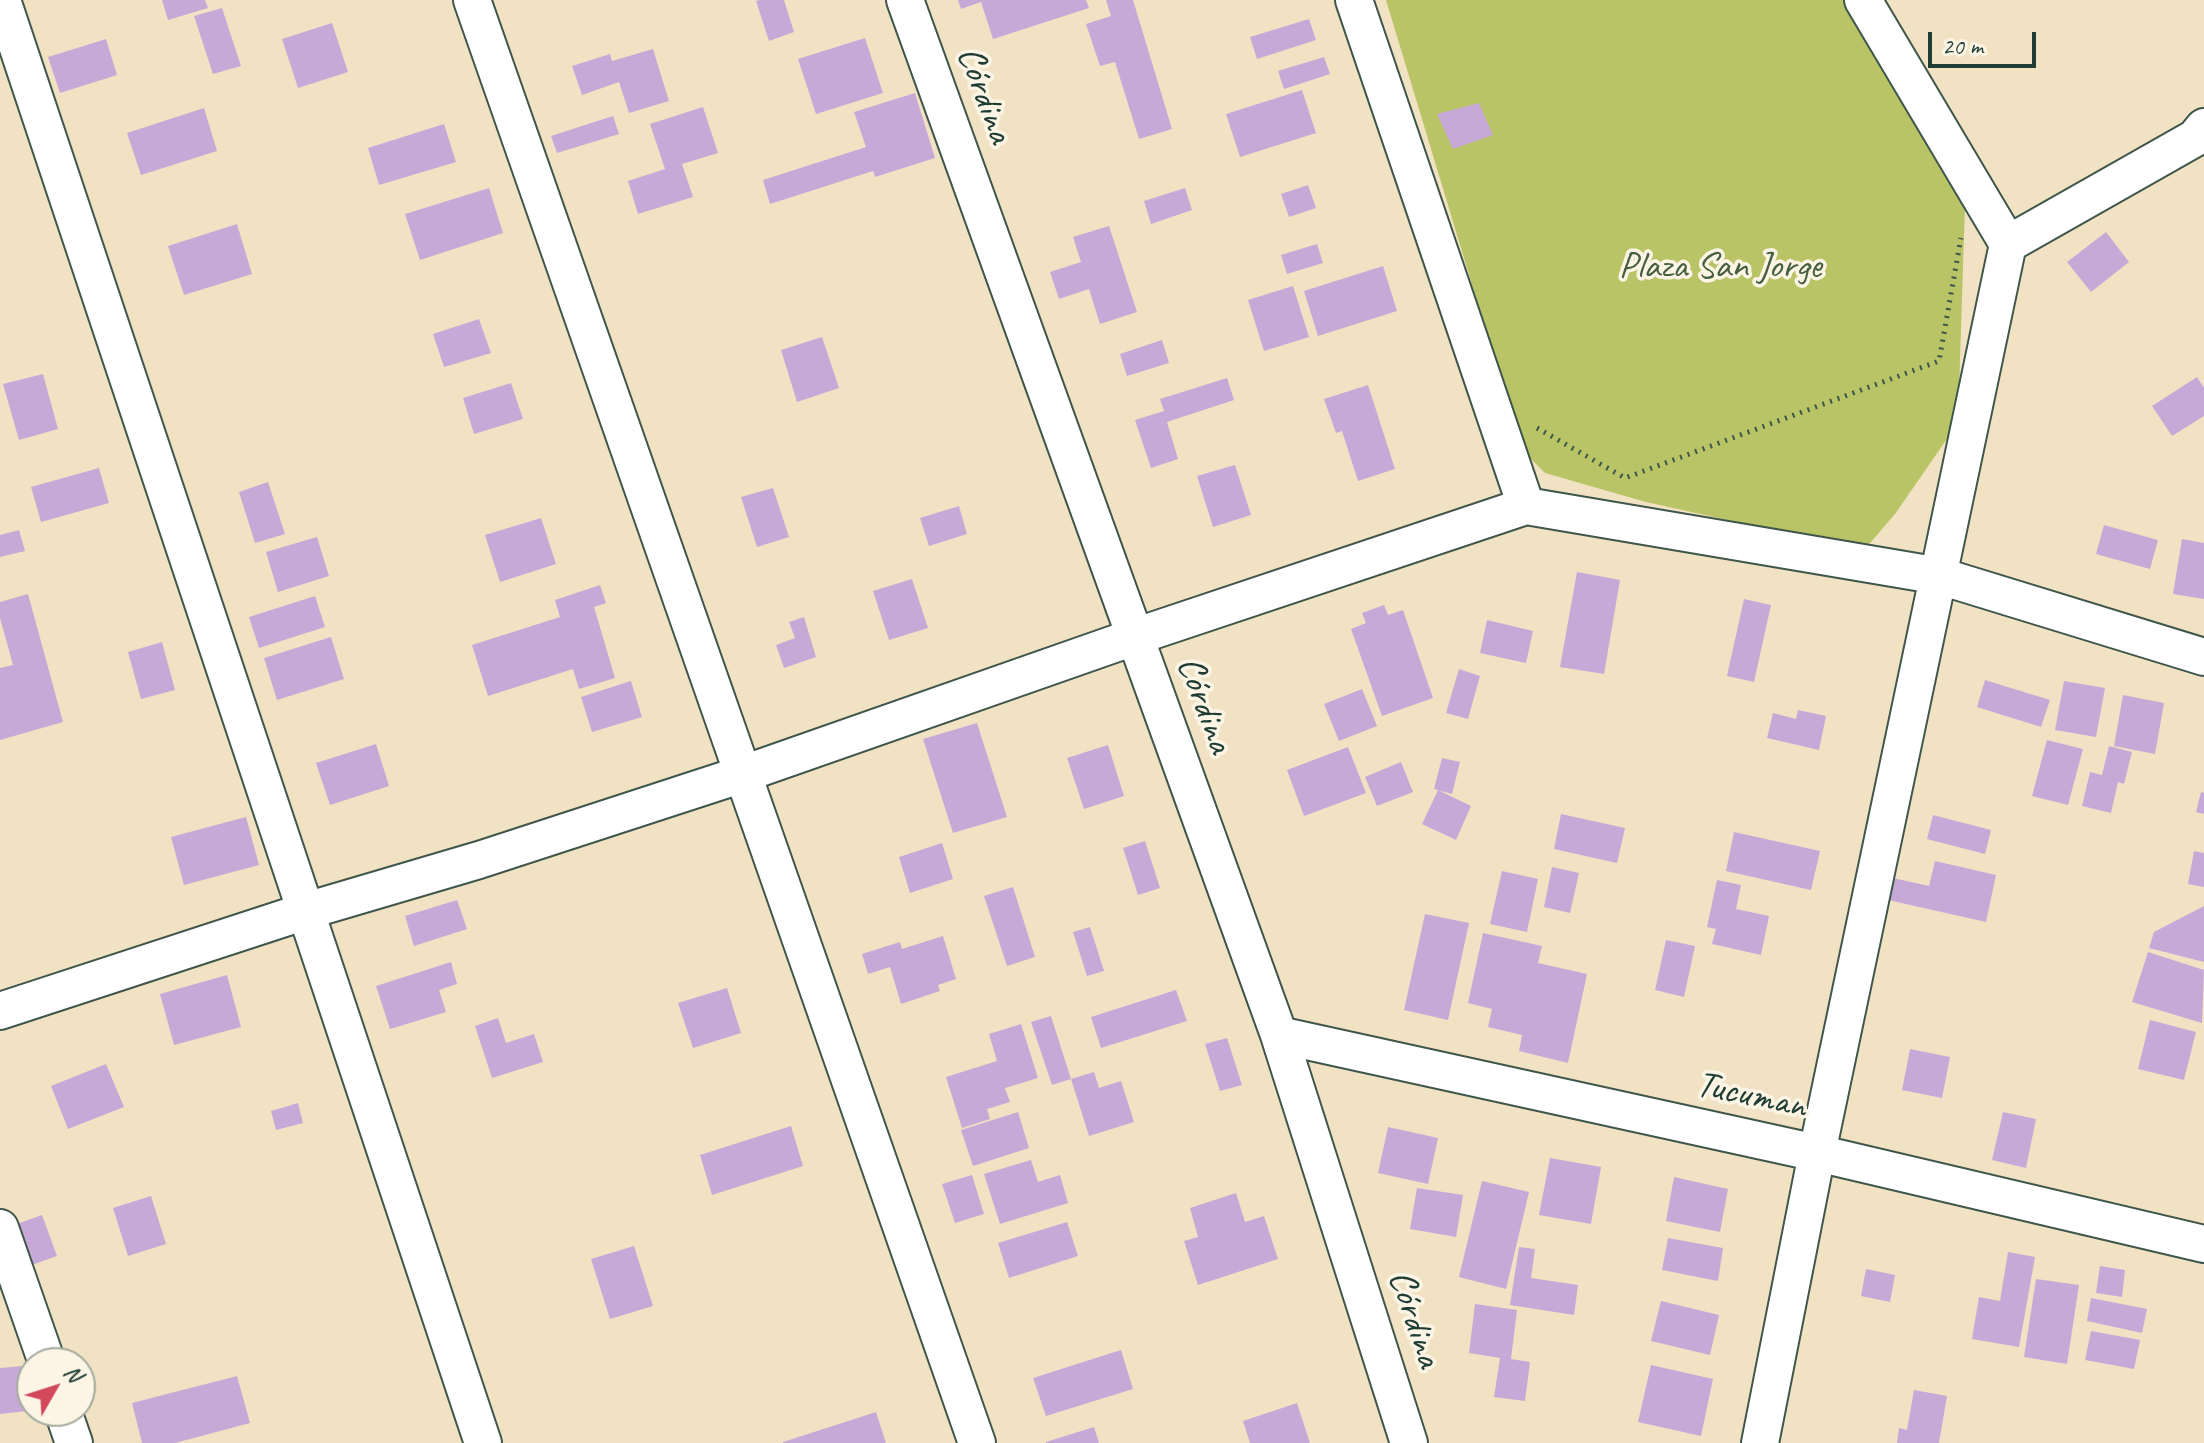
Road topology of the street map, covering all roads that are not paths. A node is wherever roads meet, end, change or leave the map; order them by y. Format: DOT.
graph roads {
  1 [pos="2,0"];
  2 [pos="472,0"];
  3 [pos="905,0"];
  4 [pos="1354,0"];
  5 [pos="1863,0"];
  6 [pos="2204,127"];
  7 [pos="2008,244"];
  8 [pos="1526,506"];
  9 [pos="1940,576"];
  10 [pos="1134,637"];
  11 [pos="2204,657"];
  12 [pos="743,774"];
  13 [pos="306,911"];
  14 [pos="0,1011"];
  15 [pos="1279,1035"];
  16 [pos="1817,1153"];
  17 [pos="0,1228"];
  18 [pos="2204,1244"];
  19 [pos="41,1347"];
  20 [pos="483,1443"];
  21 [pos="977,1443"];
  22 [pos="1409,1443"];
  23 [pos="1760,1443"];
  1 -- 13 [label="street"];
  2 -- 12 [label="street"];
  3 -- 10 [label="street, Córdina"];
  4 -- 8 [label="street"];
  5 -- 7 [label="street"];
  6 -- 7 [label="street"];
  7 -- 9 [label="street"];
  8 -- 9 [label="street"];
  8 -- 10 [label="street"];
  9 -- 11 [label="street"];
  9 -- 16 [label="street"];
  10 -- 12 [label="street"];
  10 -- 15 [label="street, Córdina"];
  12 -- 13 [label="street"];
  12 -- 21 [label="street"];
  13 -- 14 [label="street"];
  13 -- 20 [label="street"];
  15 -- 16 [label="street, Tucuman"];
  15 -- 22 [label="street, Córdina"];
  16 -- 18 [label="street, Tucuman"];
  16 -- 23 [label="street"];
  17 -- 19 [label="street"];
}
